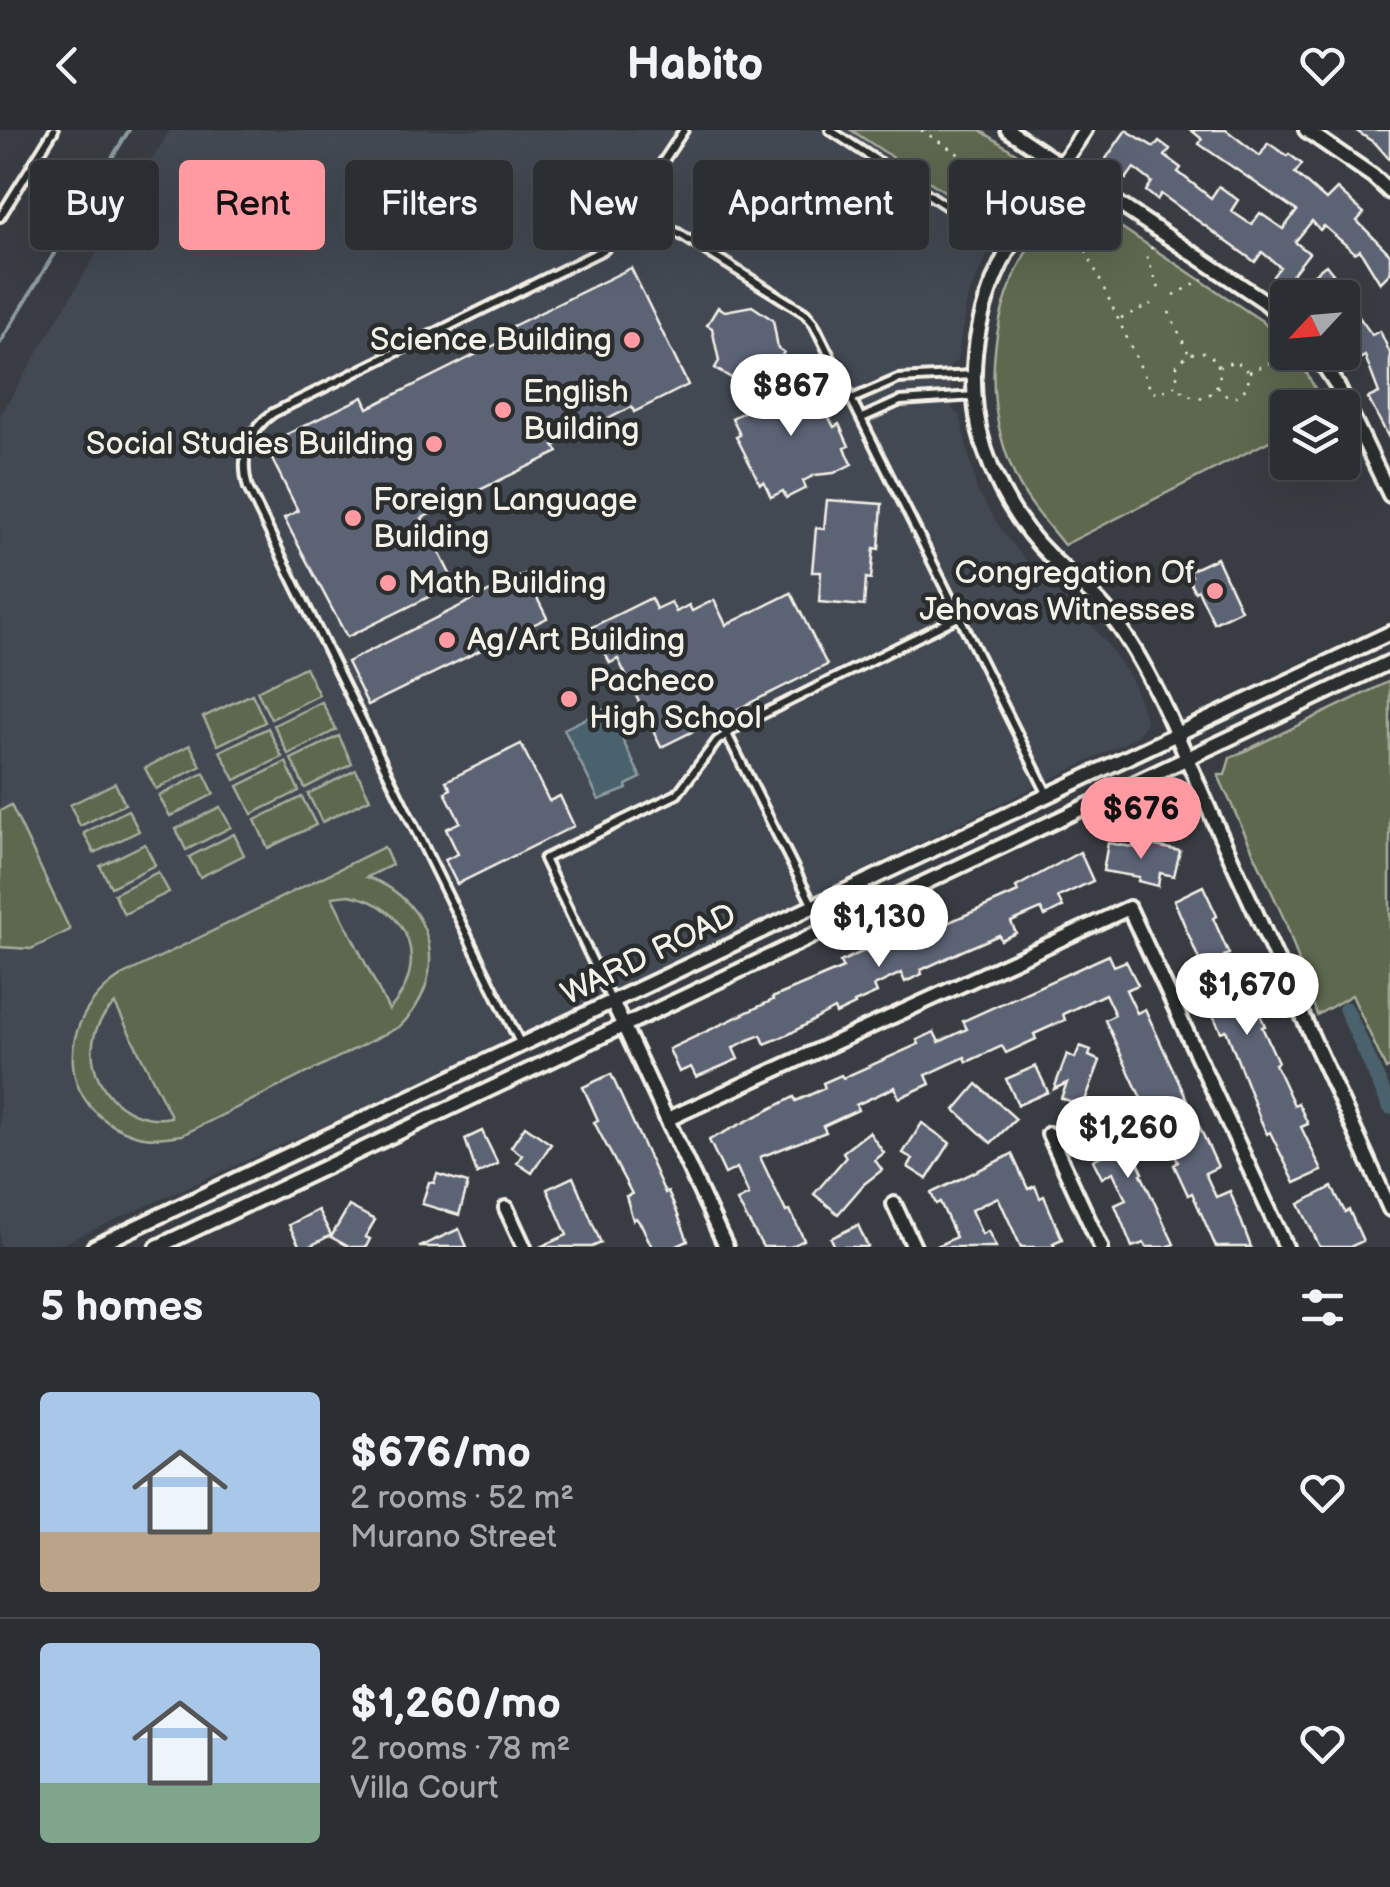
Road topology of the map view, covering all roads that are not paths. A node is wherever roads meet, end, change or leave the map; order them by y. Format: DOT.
graph roads {
  1 [pos="54,130"];
  2 [pos="684,130"];
  3 [pos="830,130"];
  4 [pos="1008,130"];
  5 [pos="1085,130"];
  6 [pos="1306,130"];
  7 [pos="665,160"];
  8 [pos="1051,160"];
  9 [pos="1066,160"];
  10 [pos="1390,192"];
  11 [pos="1121,207"];
  12 [pos="949,208"];
  13 [pos="0,218"];
  14 [pos="673,230"];
  15 [pos="603,250"];
  16 [pos="1007,250"];
  17 [pos="1270,306"];
  18 [pos="1327,370"];
  19 [pos="974,374"];
  20 [pos="974,396"];
  21 [pos="852,400"];
  22 [pos="862,418"];
  23 [pos="1390,495"];
  24 [pos="960,616"];
  25 [pos="1390,633"];
  26 [pos="1390,662"];
  27 [pos="726,734"];
  28 [pos="1176,736"];
  29 [pos="1187,760"];
  30 [pos="1049,796"];
  31 [pos="813,907"];
  32 [pos="613,1003"];
  33 [pos="624,1026"];
  34 [pos="521,1046"];
  35 [pos="668,1119"];
  36 [pos="1049,1134"];
  37 [pos="894,1204"];
  38 [pos="506,1208"];
  39 [pos="1390,1209"];
  40 [pos="94,1247"];
  41 [pos="157,1247"];
  42 [pos="524,1247"];
  43 [pos="726,1247"];
  44 [pos="914,1247"];
  45 [pos="1101,1247"];
  46 [pos="1286,1247"];
  1 -- 13 [label="lane"];
  2 -- 7 [label="lane"];
  3 -- 12 [label="lane"];
  4 -- 8 [label="street"];
  5 -- 9 [label="street"];
  6 -- 10 [label="street"];
  11 -- 17 [label="street"];
  14 -- 21 [label="lane"];
  15 -- 34 [label="lane"];
  16 -- 19 [label="street"];
  18 -- 23 [label="street"];
  19 -- 20 [label="street"];
  19 -- 21 [label="lane"];
  20 -- 22 [label="lane"];
  20 -- 28 [label="street"];
  21 -- 22 [label="lane"];
  22 -- 24 [label="lane"];
  24 -- 27 [label="lane"];
  24 -- 30 [label="lane"];
  25 -- 28 [label="street, WARD ROAD"];
  26 -- 29 [label="street, WARD ROAD"];
  27 -- 31 [label="lane"];
  27 -- 32 [label="lane"];
  28 -- 29 [label="street"];
  28 -- 30 [label="street, WARD ROAD"];
  29 -- 33 [label="street, WARD ROAD"];
  29 -- 39 [label="street"];
  30 -- 31 [label="street, WARD ROAD"];
  31 -- 32 [label="street, WARD ROAD"];
  32 -- 33 [label="street"];
  32 -- 34 [label="street, WARD ROAD"];
  33 -- 35 [label="street"];
  33 -- 41 [label="street, WARD ROAD"];
  34 -- 40 [label="street, WARD ROAD"];
  35 -- 43 [label="street"];
  35 -- 46 [label="street"];
  36 -- 45 [label="street"];
  37 -- 44 [label="street"];
  38 -- 42 [label="street"];
}
